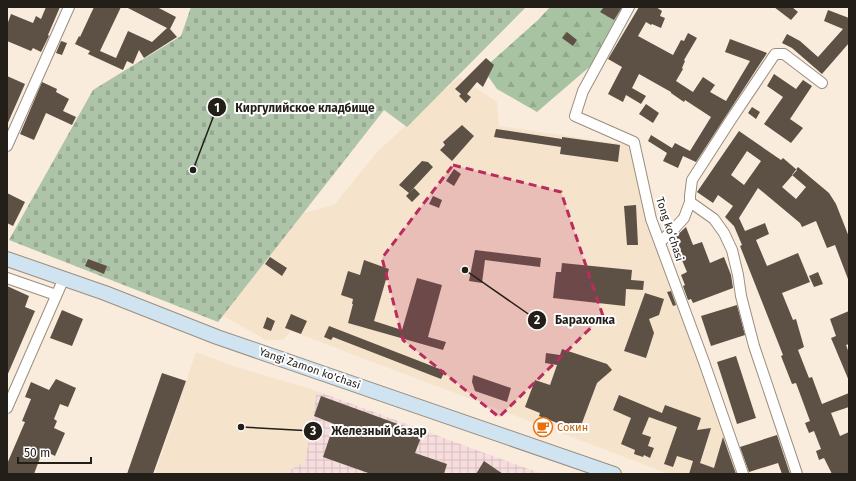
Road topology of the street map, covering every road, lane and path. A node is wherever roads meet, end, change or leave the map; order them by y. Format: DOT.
graph roads {
  1 [pos="69,7"];
  2 [pos="629,7"];
  3 [pos="822,83"];
  4 [pos="7,146"];
  5 [pos="690,202"];
  6 [pos="660,242"];
  7 [pos="7,259"];
  8 [pos="7,278"];
  9 [pos="64,278"];
  10 [pos="56,296"];
  11 [pos="7,408"];
  12 [pos="614,474"];
  13 [pos="743,474"];
  14 [pos="797,474"];
  1 -- 4 [label="street"];
  2 -- 6 [label="street, Tong koʻchasi"];
  3 -- 5 [label="street"];
  5 -- 6 [label="street"];
  5 -- 14 [label="street"];
  6 -- 13 [label="street, Tong koʻchasi"];
  7 -- 9 [label="street, Yangi Zamon ko'chasi"];
  8 -- 10 [label="street"];
  9 -- 10 [label="street"];
  9 -- 12 [label="street, Yangi Zamon ko'chasi"];
  10 -- 11 [label="street"];
}
